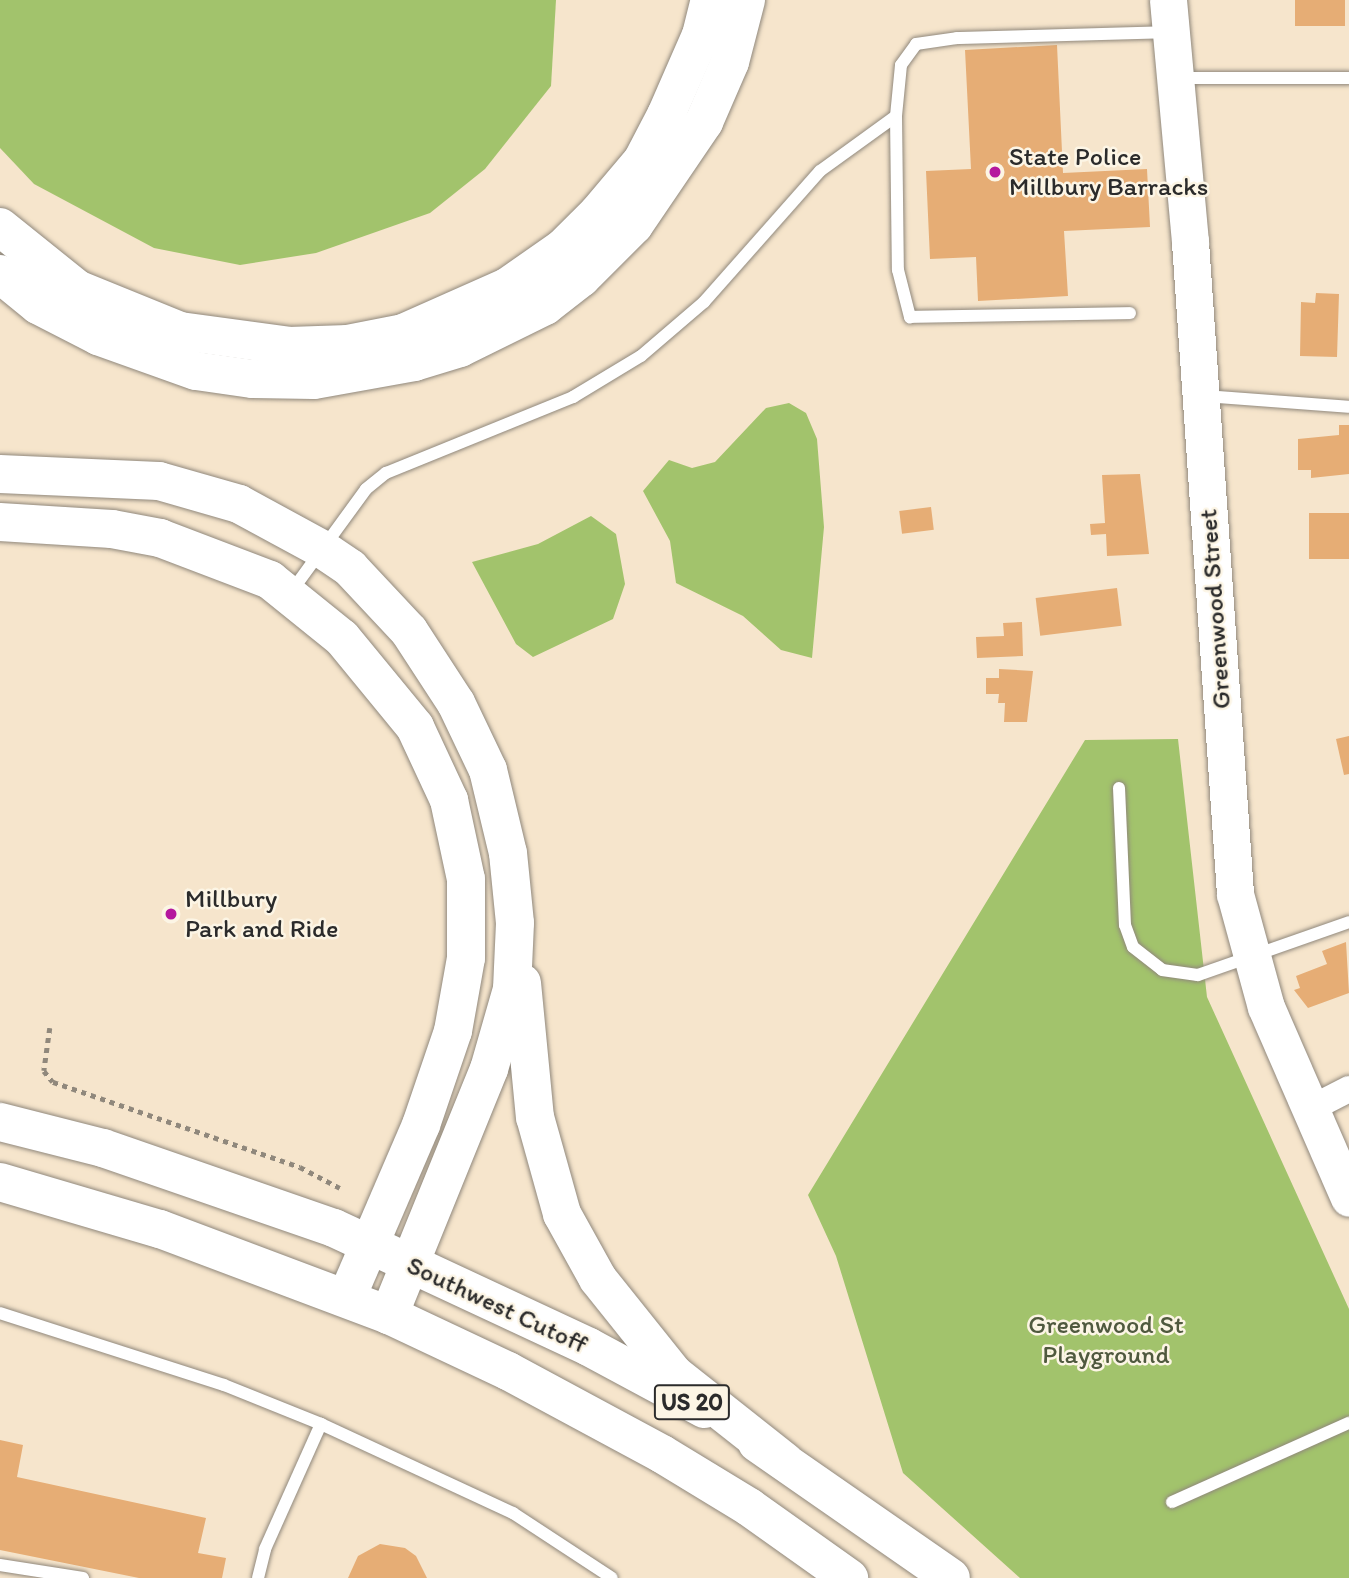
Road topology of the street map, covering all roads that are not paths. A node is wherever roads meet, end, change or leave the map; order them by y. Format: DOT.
graph roads {
  1 [pos="710,0"];
  2 [pos="746,0"];
  3 [pos="1169,16"];
  4 [pos="1177,78"];
  5 [pos="1349,78"];
  6 [pos="896,116"];
  7 [pos="0,228"];
  8 [pos="0,274"];
  9 [pos="1130,313"];
  10 [pos="1200,396"];
  11 [pos="1349,407"];
  12 [pos="0,474"];
  13 [pos="0,522"];
  14 [pos="322,549"];
  15 [pos="289,595"];
  16 [pos="1119,788"];
  17 [pos="1349,922"];
  18 [pos="515,923"];
  19 [pos="1250,959"];
  20 [pos="1349,1089"];
  21 [pos="1308,1110"];
  22 [pos="0,1122"];
  23 [pos="0,1182"];
  24 [pos="1349,1198"];
  25 [pos="368,1244"];
  26 [pos="410,1265"];
  27 [pos="347,1297"];
  28 [pos="0,1313"];
  29 [pos="389,1315"];
  30 [pos="1349,1423"];
  31 [pos="321,1424"];
  32 [pos="784,1461"];
  33 [pos="1172,1502"];
  34 [pos="0,1565"];
  35 [pos="83,1578"];
  36 [pos="258,1578"];
  37 [pos="612,1578"];
  38 [pos="849,1578"];
  39 [pos="951,1578"];
  1 -- 7 [label="main road"];
  2 -- 8 [label="main road"];
  3 -- 4 [label="street, Greenwood Street"];
  3 -- 6 [label="lane"];
  4 -- 5 [label="lane"];
  4 -- 10 [label="street, Greenwood Street"];
  6 -- 9 [label="lane"];
  6 -- 14 [label="lane"];
  10 -- 11 [label="lane"];
  10 -- 19 [label="street, Greenwood Street"];
  12 -- 14 [label="main road"];
  13 -- 15 [label="main road"];
  14 -- 15 [label="lane"];
  14 -- 18 [label="main road"];
  15 -- 25 [label="main road"];
  16 -- 19 [label="lane"];
  17 -- 19 [label="lane"];
  18 -- 26 [label="main road"];
  18 -- 32 [label="main road"];
  19 -- 21 [label="street, Greenwood Street"];
  20 -- 21 [label="street"];
  21 -- 24 [label="street, Greenwood Street"];
  22 -- 25 [label="main road, Southwest Cutoff / US 20"];
  23 -- 27 [label="main road, Southwest Cutoff / US 20"];
  25 -- 26 [label="main road, Southwest Cutoff / US 20"];
  25 -- 27 [label="main road"];
  26 -- 29 [label="main road"];
  26 -- 32 [label="main road, Southwest Cutoff / US 20"];
  27 -- 29 [label="main road, Southwest Cutoff / US 20"];
  28 -- 31 [label="lane"];
  29 -- 38 [label="main road, Southwest Cutoff / US 20"];
  30 -- 33 [label="lane"];
  31 -- 36 [label="lane"];
  31 -- 37 [label="lane"];
  32 -- 39 [label="main road, Southwest Cutoff / US 20"];
  34 -- 35 [label="lane"];
}
